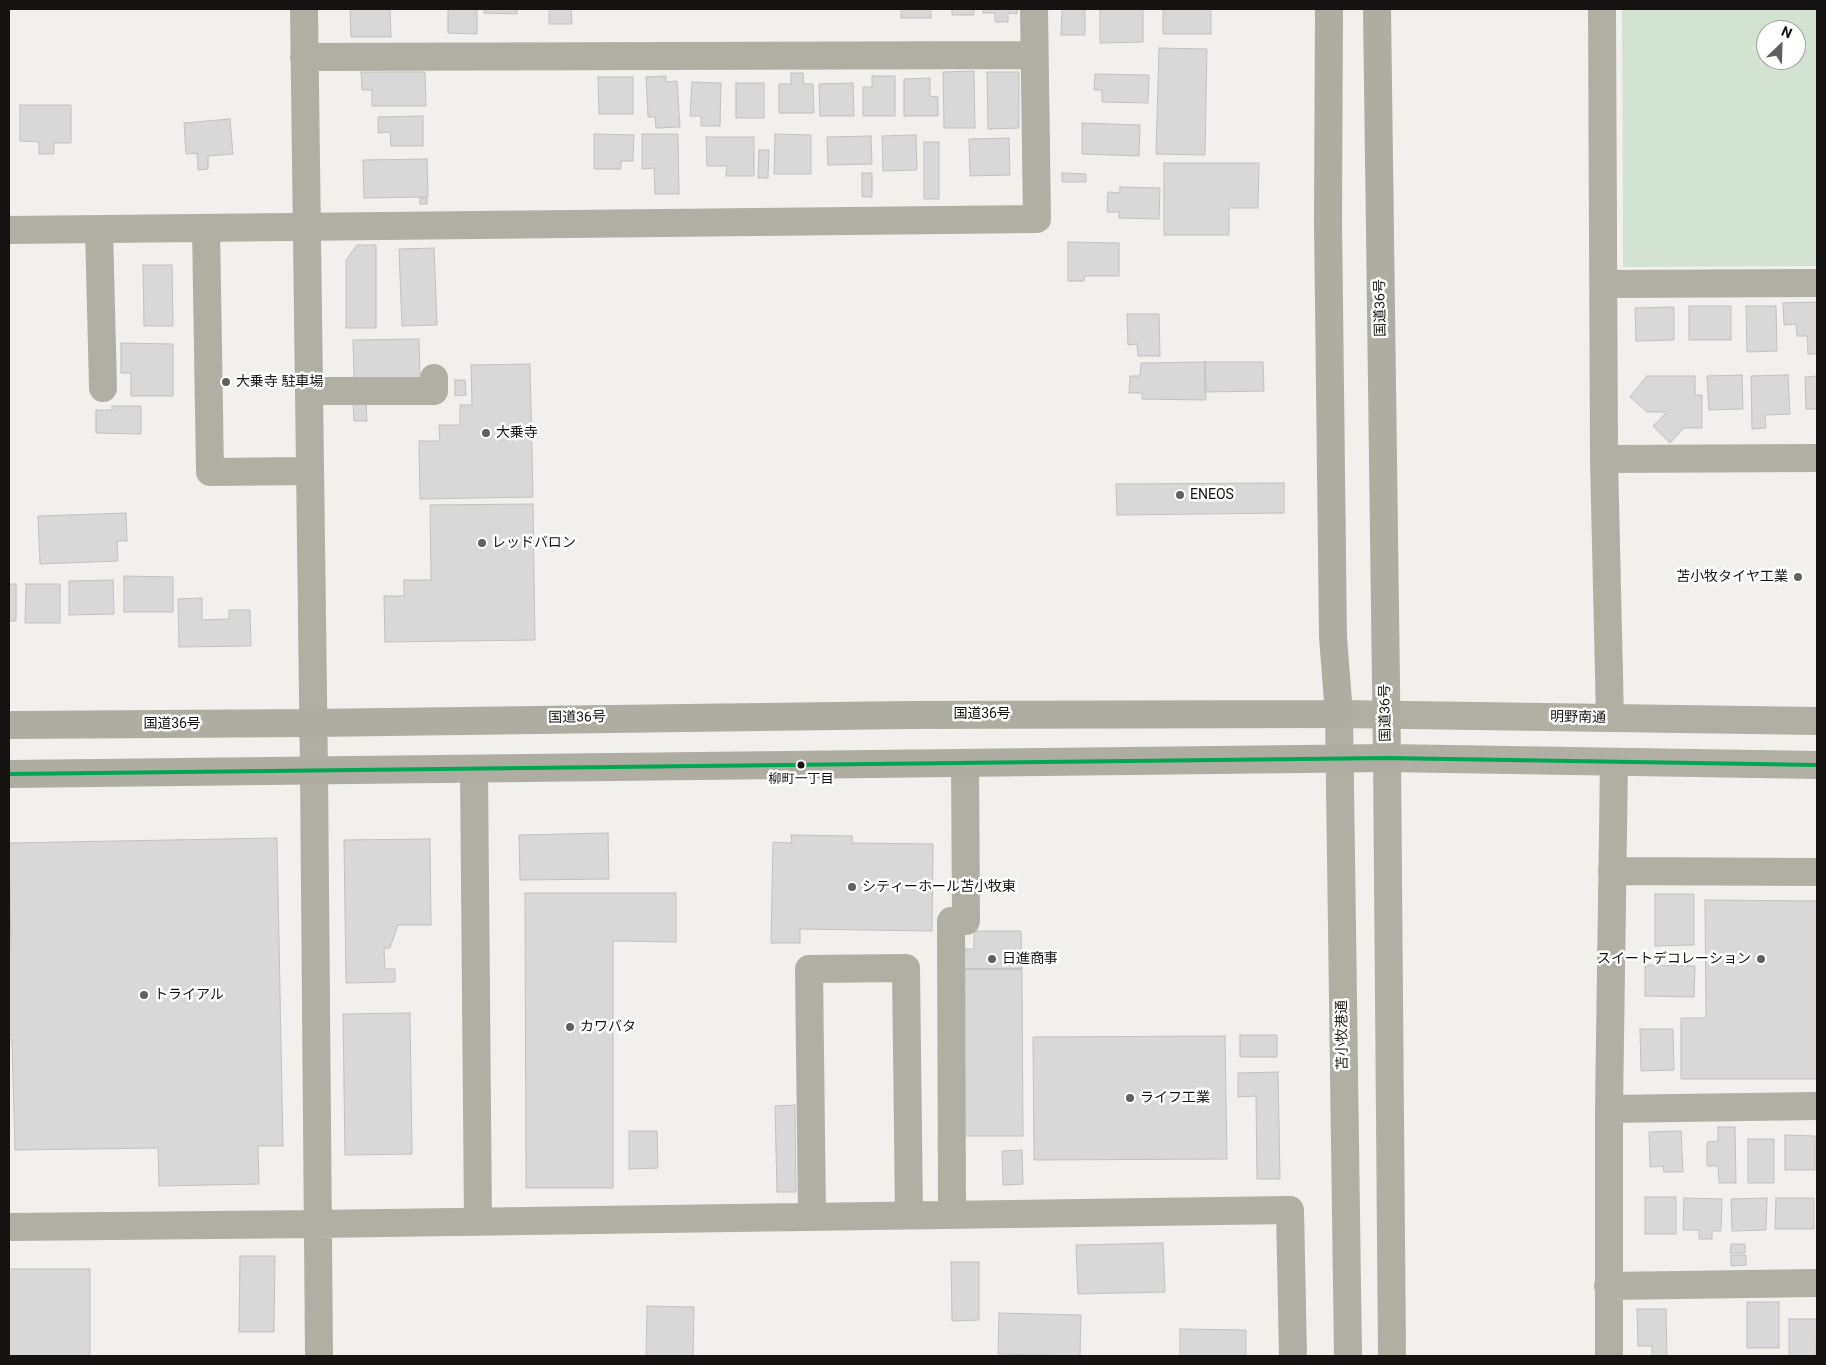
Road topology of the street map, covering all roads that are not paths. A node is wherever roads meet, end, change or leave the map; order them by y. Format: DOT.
graph roads {
  1 [pos="304,9"];
  2 [pos="1034,9"];
  3 [pos="1329,9"];
  4 [pos="1377,9"];
  5 [pos="1602,9"];
  6 [pos="1034,55"];
  7 [pos="304,57"];
  8 [pos="307,227"];
  9 [pos="206,228"];
  10 [pos="99,229"];
  11 [pos="9,230"];
  12 [pos="1817,283"];
  13 [pos="1604,284"];
  14 [pos="434,378"];
  15 [pos="103,388"];
  16 [pos="310,391"];
  17 [pos="1817,458"];
  18 [pos="1604,459"];
  19 [pos="310,471"];
  20 [pos="1339,714"];
  21 [pos="1386,715"];
  22 [pos="1610,718"];
  23 [pos="1817,721"];
  24 [pos="313,723"];
  25 [pos="9,724"];
  26 [pos="1387,758"];
  27 [pos="1340,759"];
  28 [pos="1614,762"];
  29 [pos="965,763"];
  30 [pos="1817,765"];
  31 [pos="474,769"];
  32 [pos="314,771"];
  33 [pos="9,774"];
  34 [pos="1612,870"];
  35 [pos="1817,872"];
  36 [pos="1817,1106"];
  37 [pos="1609,1109"];
  38 [pos="909,1215"];
  39 [pos="952,1215"];
  40 [pos="812,1217"];
  41 [pos="478,1222"];
  42 [pos="316,1224"];
  43 [pos="9,1227"];
  44 [pos="1817,1283"];
  45 [pos="1608,1286"];
  46 [pos="319,1356"];
  47 [pos="1293,1356"];
  48 [pos="1348,1356"];
  49 [pos="1392,1356"];
  50 [pos="1608,1356"];
  1 -- 7 [label="street"];
  2 -- 6 [label="street"];
  3 -- 20 [label="highway"];
  4 -- 21 [label="highway, 国道36号"];
  5 -- 13 [label="street"];
  6 -- 7 [label="street"];
  6 -- 8 [label="street"];
  7 -- 8 [label="street"];
  8 -- 9 [label="street"];
  8 -- 16 [label="street"];
  9 -- 10 [label="street"];
  9 -- 19 [label="street"];
  10 -- 11 [label="street"];
  10 -- 15 [label="street"];
  12 -- 13 [label="street"];
  13 -- 18 [label="street"];
  14 -- 16 [label="street"];
  16 -- 19 [label="street"];
  17 -- 18 [label="street"];
  18 -- 22 [label="street"];
  19 -- 24 [label="street"];
  20 -- 21 [label="street, 明野南通"];
  20 -- 24 [label="highway, 国道36号"];
  20 -- 27 [label="street, 苫小牧港通"];
  21 -- 22 [label="street, 明野南通"];
  21 -- 26 [label="highway, 国道36号"];
  22 -- 23 [label="street, 明野南通"];
  24 -- 25 [label="highway, 国道36号"];
  24 -- 32 [label="street"];
  26 -- 27 [label="highway, 国道36号"];
  26 -- 28 [label="street"];
  26 -- 49 [label="street"];
  27 -- 29 [label="highway, 国道36号"];
  27 -- 48 [label="street, 苫小牧港通"];
  28 -- 30 [label="street"];
  28 -- 34 [label="street"];
  29 -- 31 [label="highway, 国道36号"];
  29 -- 39 [label="street"];
  31 -- 32 [label="highway, 国道36号"];
  31 -- 41 [label="street"];
  32 -- 33 [label="highway, 国道36号"];
  32 -- 42 [label="street"];
  34 -- 35 [label="street"];
  34 -- 37 [label="street"];
  36 -- 37 [label="street"];
  37 -- 45 [label="street"];
  38 -- 39 [label="street"];
  38 -- 40 [label="street"];
  38 -- 40 [label="street"];
  39 -- 47 [label="street"];
  40 -- 41 [label="street"];
  41 -- 42 [label="street"];
  42 -- 43 [label="street"];
  42 -- 46 [label="street"];
  44 -- 45 [label="street"];
  45 -- 50 [label="street"];
}
